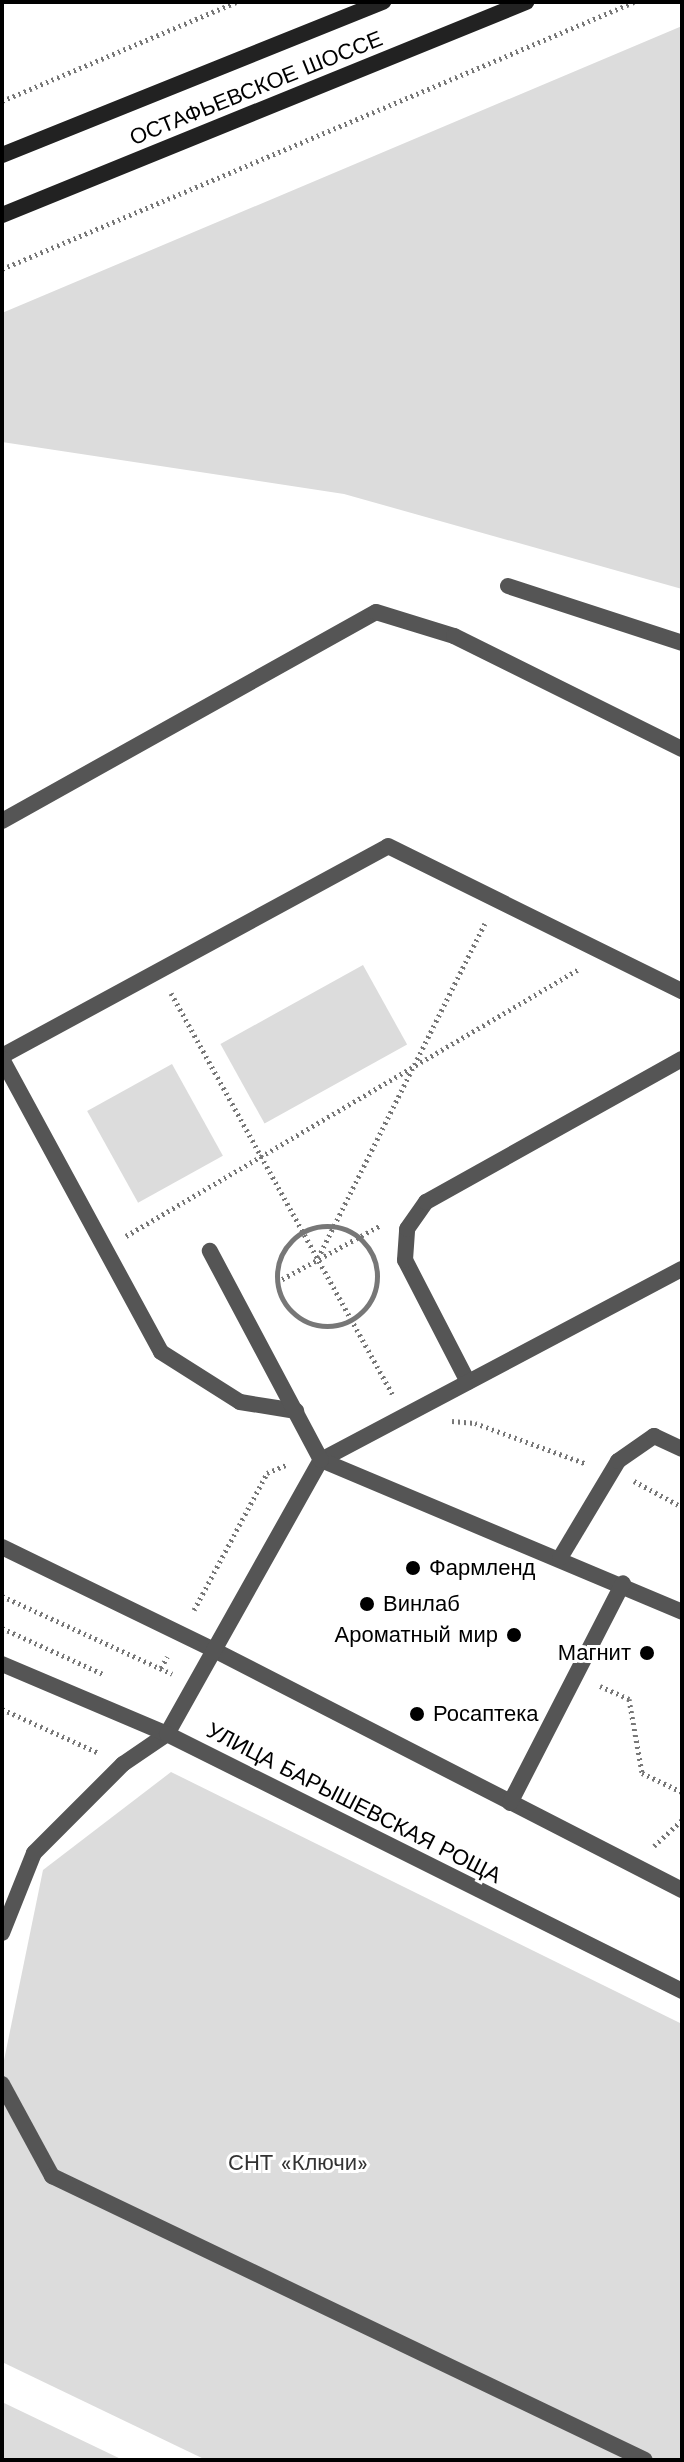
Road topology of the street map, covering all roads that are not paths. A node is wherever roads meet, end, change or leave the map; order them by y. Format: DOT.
graph roads {
  1 [pos="383,2"];
  2 [pos="526,2"];
  3 [pos="2,155"];
  4 [pos="2,215"];
  5 [pos="508,586"];
  6 [pos="682,643"];
  7 [pos="682,749"];
  8 [pos="2,821"];
  9 [pos="682,991"];
  10 [pos="2,1058"];
  11 [pos="682,1059"];
  12 [pos="210,1251"];
  13 [pos="682,1269"];
  14 [pos="468,1382"];
  15 [pos="296,1411"];
  16 [pos="682,1449"];
  17 [pos="321,1460"];
  18 [pos="2,1547"];
  19 [pos="560,1558"];
  20 [pos="623,1583"];
  21 [pos="682,1612"];
  22 [pos="214,1650"];
  23 [pos="2,1664"];
  24 [pos="167,1734"];
  25 [pos="510,1803"];
  26 [pos="682,1890"];
  27 [pos="2,1933"];
  28 [pos="682,1991"];
  29 [pos="2,2084"];
  30 [pos="645,2460"];
  1 -- 3 [label="main road, ОСТАФЬЕВСКОЕ ШОССЕ"];
  2 -- 4 [label="main road, ОСТАФЬЕВСКОЕ ШОССЕ"];
  5 -- 6 [label="street"];
  7 -- 8 [label="street"];
  9 -- 10 [label="street"];
  10 -- 15 [label="street"];
  11 -- 14 [label="street"];
  12 -- 15 [label="street"];
  13 -- 14 [label="street"];
  14 -- 17 [label="street"];
  15 -- 17 [label="street"];
  16 -- 19 [label="street"];
  17 -- 19 [label="street"];
  17 -- 22 [label="street"];
  18 -- 22 [label="street"];
  19 -- 20 [label="street"];
  20 -- 21 [label="street"];
  20 -- 25 [label="street"];
  22 -- 24 [label="street"];
  22 -- 25 [label="street"];
  23 -- 24 [label="street, УЛИЦА БАРЫШЕВСКАЯ РОЩА"];
  24 -- 27 [label="street"];
  24 -- 28 [label="street, УЛИЦА БАРЫШЕВСКАЯ РОЩА"];
  25 -- 26 [label="street"];
  29 -- 30 [label="street"];
}
